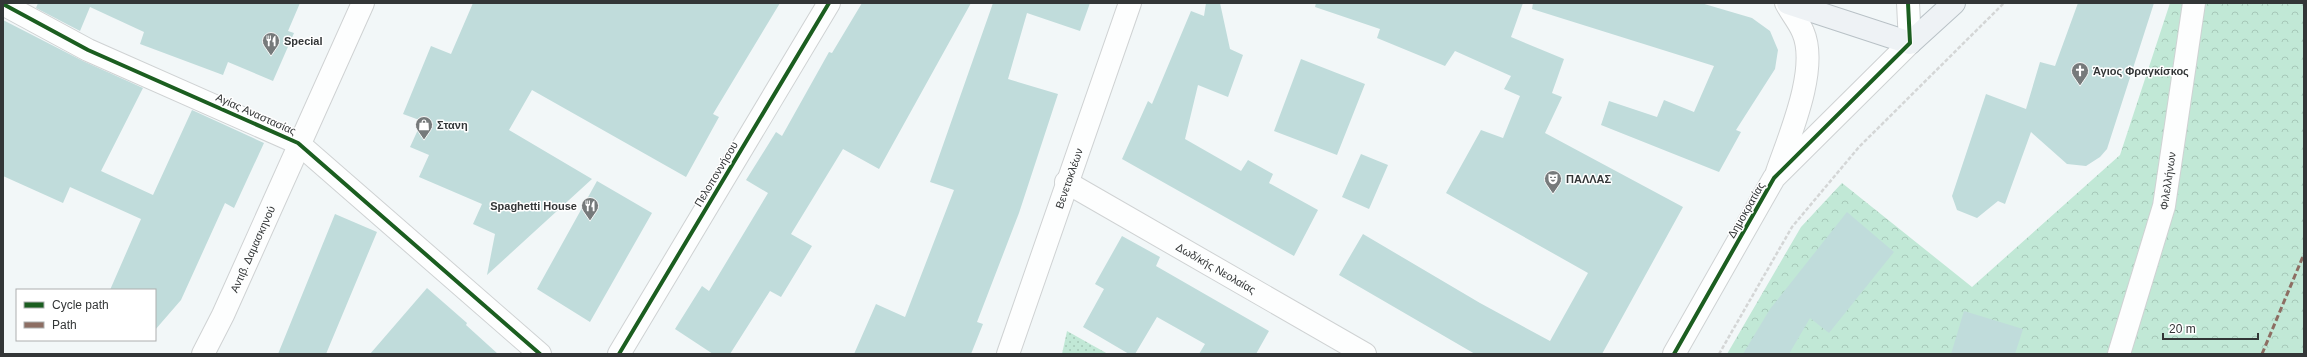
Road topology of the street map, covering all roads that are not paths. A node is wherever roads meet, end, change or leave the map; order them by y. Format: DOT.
graph roads {
  1 [pos="363,3"];
  2 [pos="829,3"];
  3 [pos="1130,3"];
  4 [pos="1787,3"];
  5 [pos="1908,3"];
  6 [pos="1954,3"];
  7 [pos="2194,3"];
  8 [pos="3,4"];
  9 [pos="1910,43"];
  10 [pos="298,143"];
  11 [pos="1774,178"];
  12 [pos="1066,182"];
  13 [pos="203,354"];
  14 [pos="540,354"];
  15 [pos="619,354"];
  16 [pos="1008,354"];
  17 [pos="1365,354"];
  18 [pos="1674,354"];
  19 [pos="2120,354"];
  1 -- 10 [label="street, Αντιβ. Δαμασκηνού"];
  2 -- 15 [label="street, Πελοποννήσου"];
  3 -- 12 [label="street, Βενετοκλέων"];
  4 -- 9 [label="main road"];
  4 -- 11 [label="street"];
  5 -- 9 [label="street"];
  6 -- 9 [label="main road, Δημοκρατίας"];
  7 -- 19 [label="street, Φιλελλήνων"];
  8 -- 10 [label="street, Αγίας Αναστασίας"];
  9 -- 11 [label="street, Δημοκρατίας"];
  10 -- 13 [label="street, Αντιβ. Δαμασκηνού"];
  10 -- 14 [label="street, Αγίας Αναστασίας"];
  11 -- 18 [label="street, Δημοκρατίας"];
  12 -- 16 [label="street, Βενετοκλέων"];
  12 -- 17 [label="street, Δωδ/κής Νεολαίας"];
}
